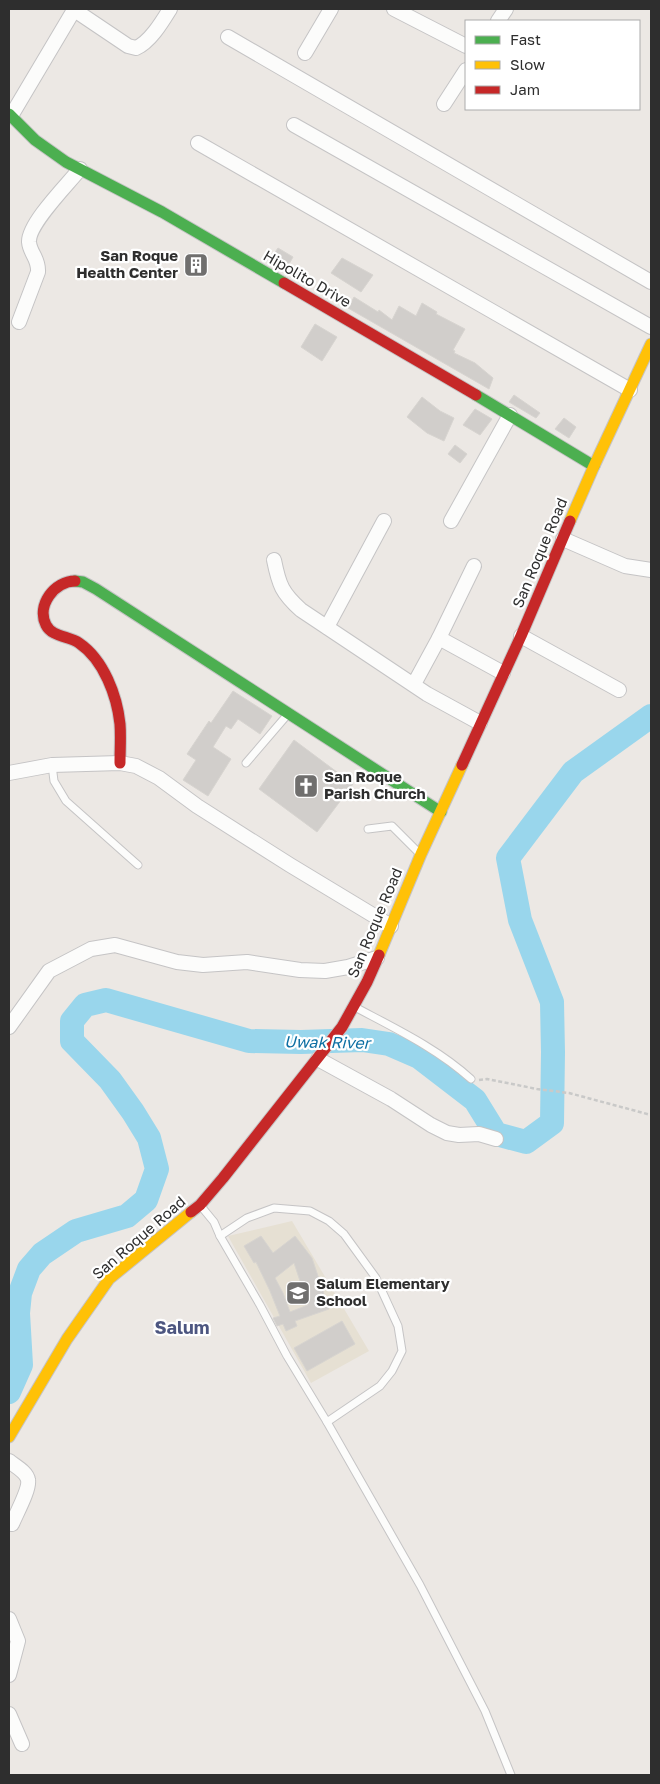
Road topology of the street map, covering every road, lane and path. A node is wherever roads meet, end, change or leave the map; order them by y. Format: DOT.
graph roads {
  1 [pos="74,9"];
  2 [pos="170,9"];
  3 [pos="331,9"];
  4 [pos="394,9"];
  5 [pos="506,9"];
  6 [pos="499,20"];
  7 [pos="228,37"];
  8 [pos="465,45"];
  9 [pos="305,53"];
  10 [pos="465,72"];
  11 [pos="444,104"];
  12 [pos="10,115"];
  13 [pos="294,124"];
  14 [pos="198,143"];
  15 [pos="80,169"];
  16 [pos="651,282"];
  17 [pos="19,322"];
  18 [pos="651,327"];
  19 [pos="650,350"];
  20 [pos="630,390"];
  21 [pos="510,415"];
  22 [pos="594,466"];
  23 [pos="384,520"];
  24 [pos="451,521"];
  25 [pos="563,539"];
  26 [pos="274,560"];
  27 [pos="474,566"];
  28 [pos="651,570"];
  29 [pos="327,627"];
  30 [pos="521,636"];
  31 [pos="439,638"];
  32 [pos="503,673"];
  33 [pos="414,684"];
  34 [pos="619,690"];
  35 [pos="289,713"];
  36 [pos="480,723"];
  37 [pos="120,763"];
  38 [pos="246,763"];
  39 [pos="52,764"];
  40 [pos="9,773"];
  41 [pos="441,812"];
  42 [pos="368,829"];
  43 [pos="420,854"];
  44 [pos="138,865"];
  45 [pos="391,926"];
  46 [pos="377,958"];
  47 [pos="353,1006"];
  48 [pos="9,1027"];
  49 [pos="318,1059"];
  50 [pos="471,1079"];
  51 [pos="651,1115"];
  52 [pos="496,1139"];
  53 [pos="200,1205"];
  54 [pos="220,1236"];
  55 [pos="327,1422"];
  56 [pos="9,1437"];
  57 [pos="9,1461"];
  58 [pos="12,1524"];
  59 [pos="9,1619"];
  60 [pos="9,1675"];
  61 [pos="9,1714"];
  62 [pos="22,1744"];
  63 [pos="512,1775"];
  1 -- 2 [label="street"];
  1 -- 12 [label="street"];
  3 -- 9 [label="street"];
  4 -- 8 [label="street"];
  5 -- 6 [label="street"];
  7 -- 16 [label="street"];
  10 -- 11 [label="street"];
  12 -- 15 [label="street, Hipolito Drive"];
  13 -- 18 [label="street"];
  14 -- 20 [label="street"];
  15 -- 17 [label="street"];
  15 -- 21 [label="street, Hipolito Drive"];
  19 -- 20 [label="street, San Roque Road"];
  20 -- 22 [label="street, San Roque Road"];
  21 -- 22 [label="street, Hipolito Drive"];
  21 -- 24 [label="street"];
  22 -- 25 [label="street, San Roque Road"];
  23 -- 29 [label="street"];
  25 -- 28 [label="street"];
  25 -- 30 [label="street, San Roque Road"];
  26 -- 29 [label="street"];
  27 -- 31 [label="street"];
  29 -- 33 [label="street"];
  30 -- 32 [label="street, San Roque Road"];
  30 -- 34 [label="street"];
  31 -- 32 [label="street"];
  31 -- 33 [label="street"];
  32 -- 36 [label="street, San Roque Road"];
  33 -- 36 [label="street"];
  35 -- 37 [label="street"];
  35 -- 38 [label="lane"];
  35 -- 41 [label="street"];
  36 -- 41 [label="street, San Roque Road"];
  37 -- 39 [label="street"];
  37 -- 45 [label="street"];
  39 -- 40 [label="street"];
  39 -- 44 [label="lane"];
  41 -- 43 [label="street, San Roque Road"];
  42 -- 43 [label="lane"];
  43 -- 45 [label="street, San Roque Road"];
  45 -- 46 [label="street, San Roque Road"];
  46 -- 47 [label="street, San Roque Road"];
  46 -- 48 [label="street"];
  47 -- 49 [label="street, San Roque Road"];
  47 -- 50 [label="lane"];
  49 -- 52 [label="street"];
  49 -- 53 [label="street, San Roque Road"];
  50 -- 51 [label="path"];
  53 -- 54 [label="lane"];
  53 -- 56 [label="street, San Roque Road"];
  54 -- 55 [label="lane"];
  54 -- 55 [label="lane"];
  55 -- 63 [label="lane"];
  57 -- 58 [label="street"];
  59 -- 60 [label="street"];
  61 -- 62 [label="street"];
}
